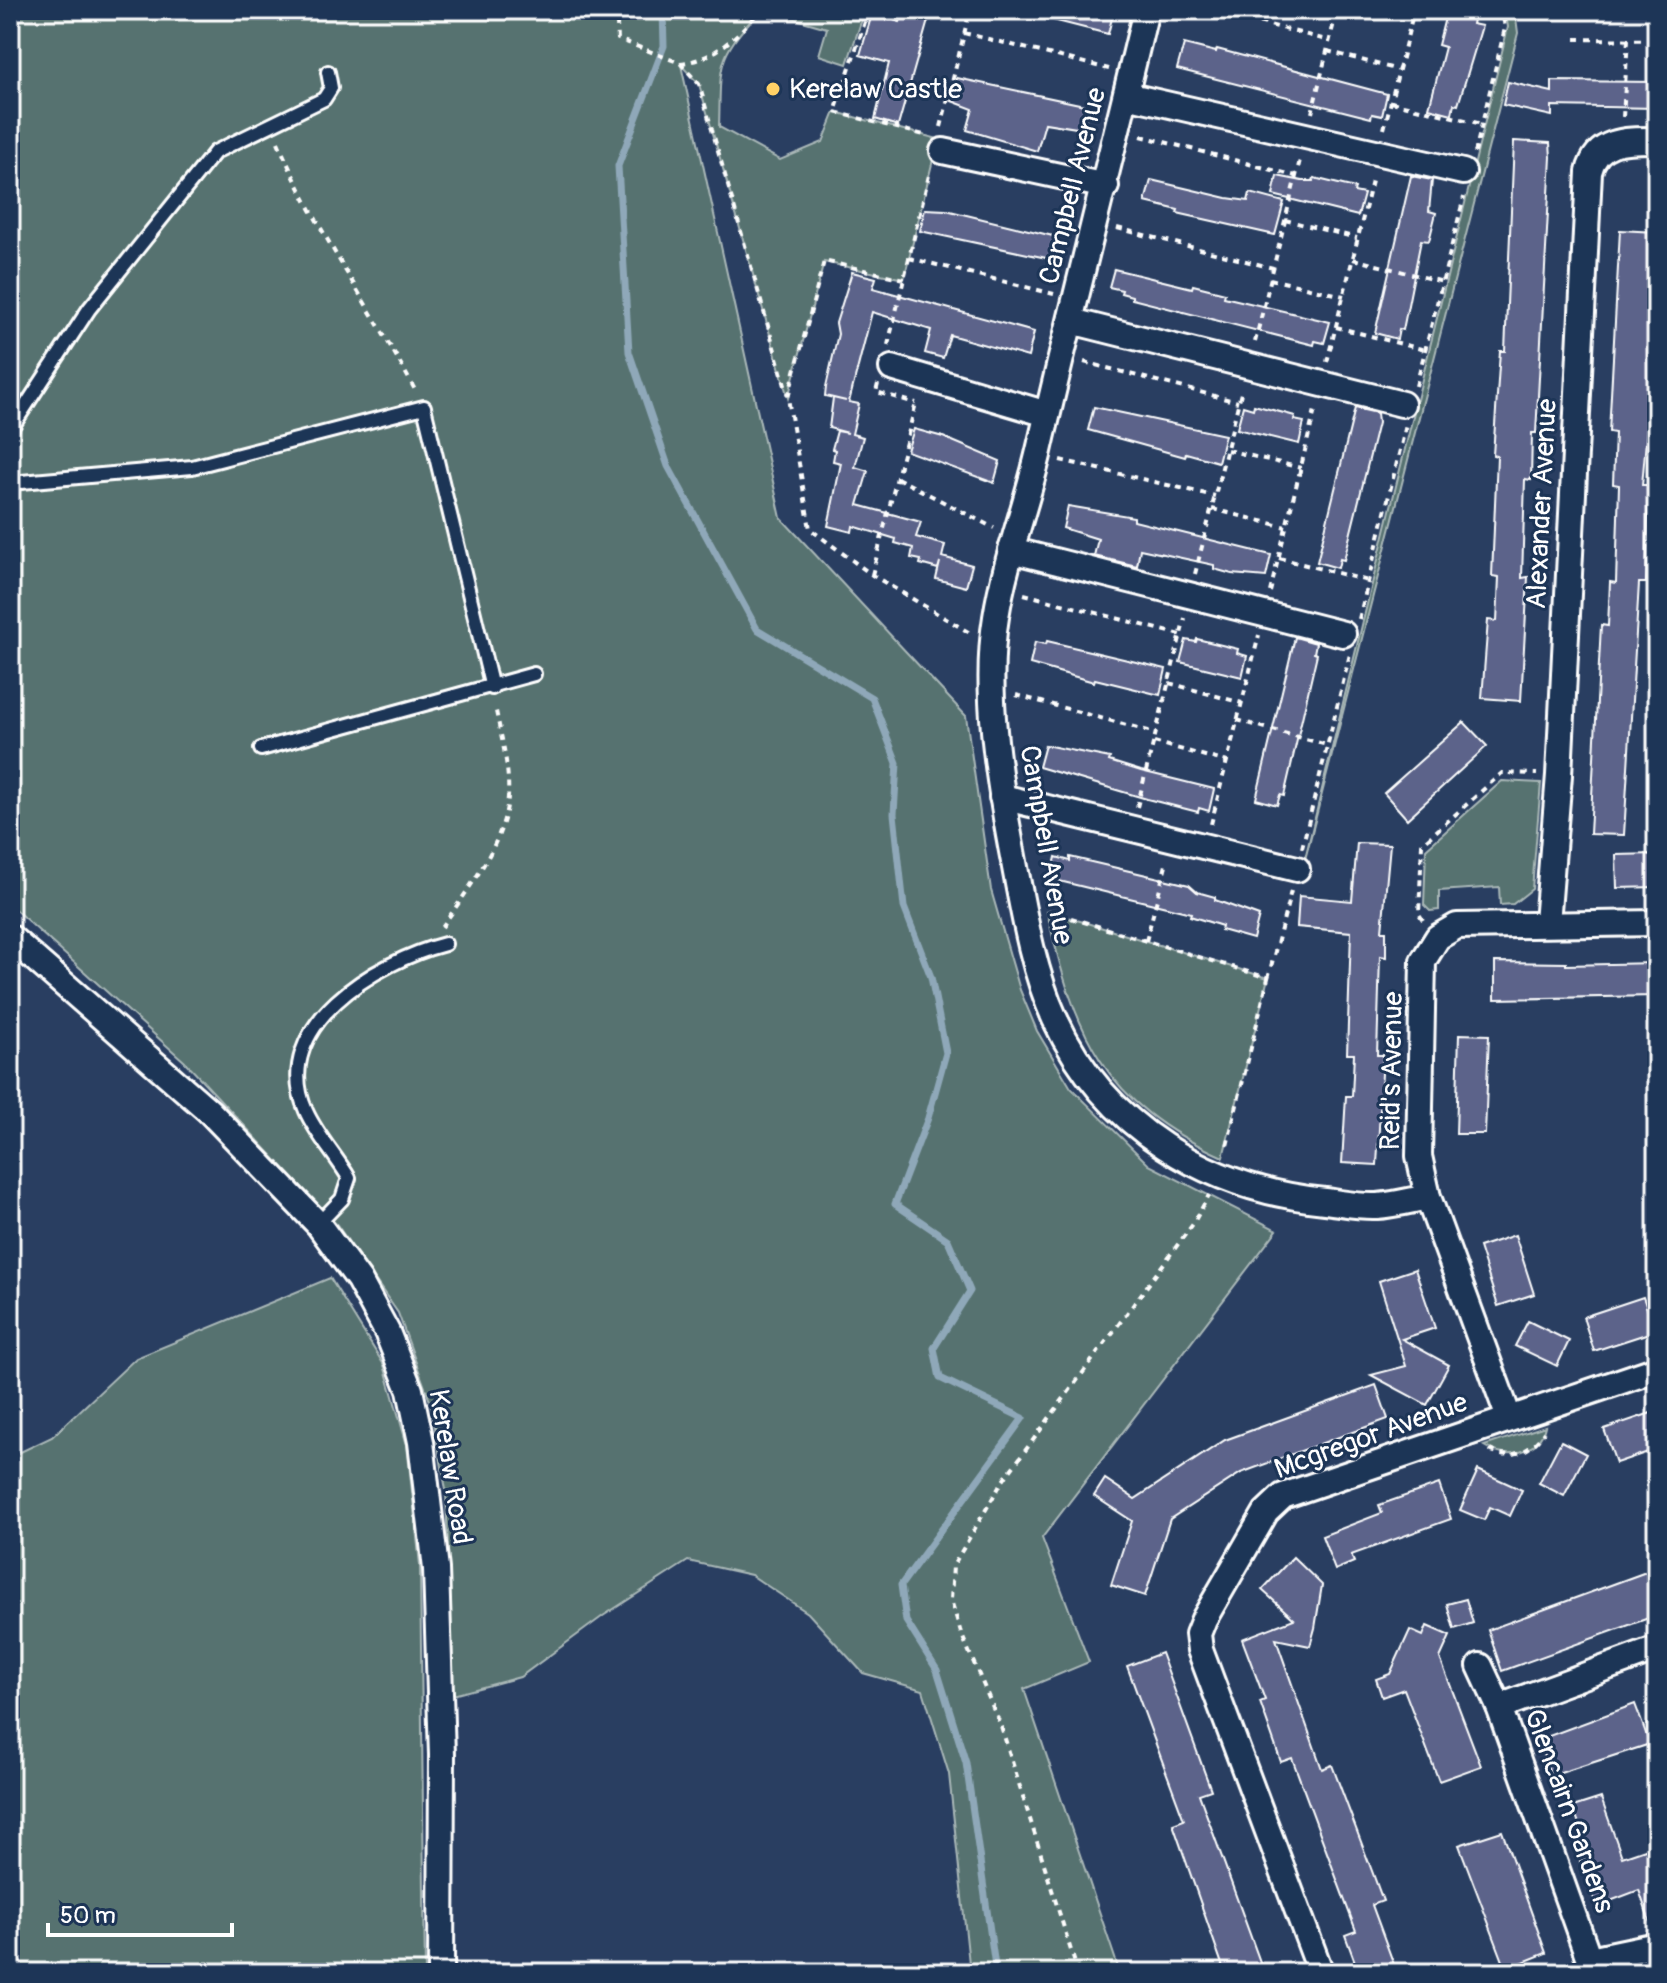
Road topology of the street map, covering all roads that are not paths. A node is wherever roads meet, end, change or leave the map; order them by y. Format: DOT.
graph roads {
  1 [pos="1146,10"];
  2 [pos="328,72"];
  3 [pos="1129,85"];
  4 [pos="1657,140"];
  5 [pos="939,146"];
  6 [pos="1467,174"];
  7 [pos="1106,186"];
  8 [pos="1074,310"];
  9 [pos="886,365"];
  10 [pos="1408,406"];
  11 [pos="1047,414"];
  12 [pos="10,430"];
  13 [pos="10,483"];
  14 [pos="1013,544"];
  15 [pos="1350,637"];
  16 [pos="534,674"];
  17 [pos="492,688"];
  18 [pos="261,749"];
  19 [pos="1002,797"];
  20 [pos="1297,869"];
  21 [pos="1547,923"];
  22 [pos="1657,923"];
  23 [pos="10,937"];
  24 [pos="445,944"];
  25 [pos="1428,1197"];
  26 [pos="318,1224"];
  27 [pos="1657,1369"];
  28 [pos="1509,1418"];
  29 [pos="1657,1649"];
  30 [pos="1480,1666"];
  31 [pos="1499,1707"];
  32 [pos="1657,1945"];
  33 [pos="1592,1966"];
  34 [pos="441,1973"];
  35 [pos="1321,1973"];
  1 -- 3 [label="street, Campbell Avenue"];
  2 -- 12 [label="lane"];
  3 -- 6 [label="street"];
  3 -- 7 [label="street, Campbell Avenue"];
  4 -- 21 [label="street, Alexander Avenue"];
  5 -- 7 [label="street"];
  7 -- 8 [label="street, Campbell Avenue"];
  8 -- 10 [label="street"];
  8 -- 11 [label="street, Campbell Avenue"];
  9 -- 11 [label="street"];
  11 -- 14 [label="street, Campbell Avenue"];
  13 -- 17 [label="lane"];
  14 -- 15 [label="street"];
  14 -- 19 [label="street, Campbell Avenue"];
  16 -- 17 [label="lane"];
  17 -- 18 [label="lane"];
  19 -- 20 [label="street"];
  19 -- 25 [label="street, Campbell Avenue"];
  21 -- 22 [label="street"];
  21 -- 25 [label="street, Reid's Avenue"];
  23 -- 26 [label="street, Kerelaw Road"];
  24 -- 26 [label="lane"];
  25 -- 28 [label="street, Reid's Avenue"];
  26 -- 34 [label="street, Kerelaw Road"];
  27 -- 28 [label="street, Mcgregor Avenue"];
  28 -- 35 [label="street, Mcgregor Avenue"];
  29 -- 31 [label="street, Glencairn Gardens"];
  30 -- 31 [label="street"];
  31 -- 33 [label="street, Glencairn Gardens"];
  32 -- 33 [label="street, Glencairn Gardens"];
}
